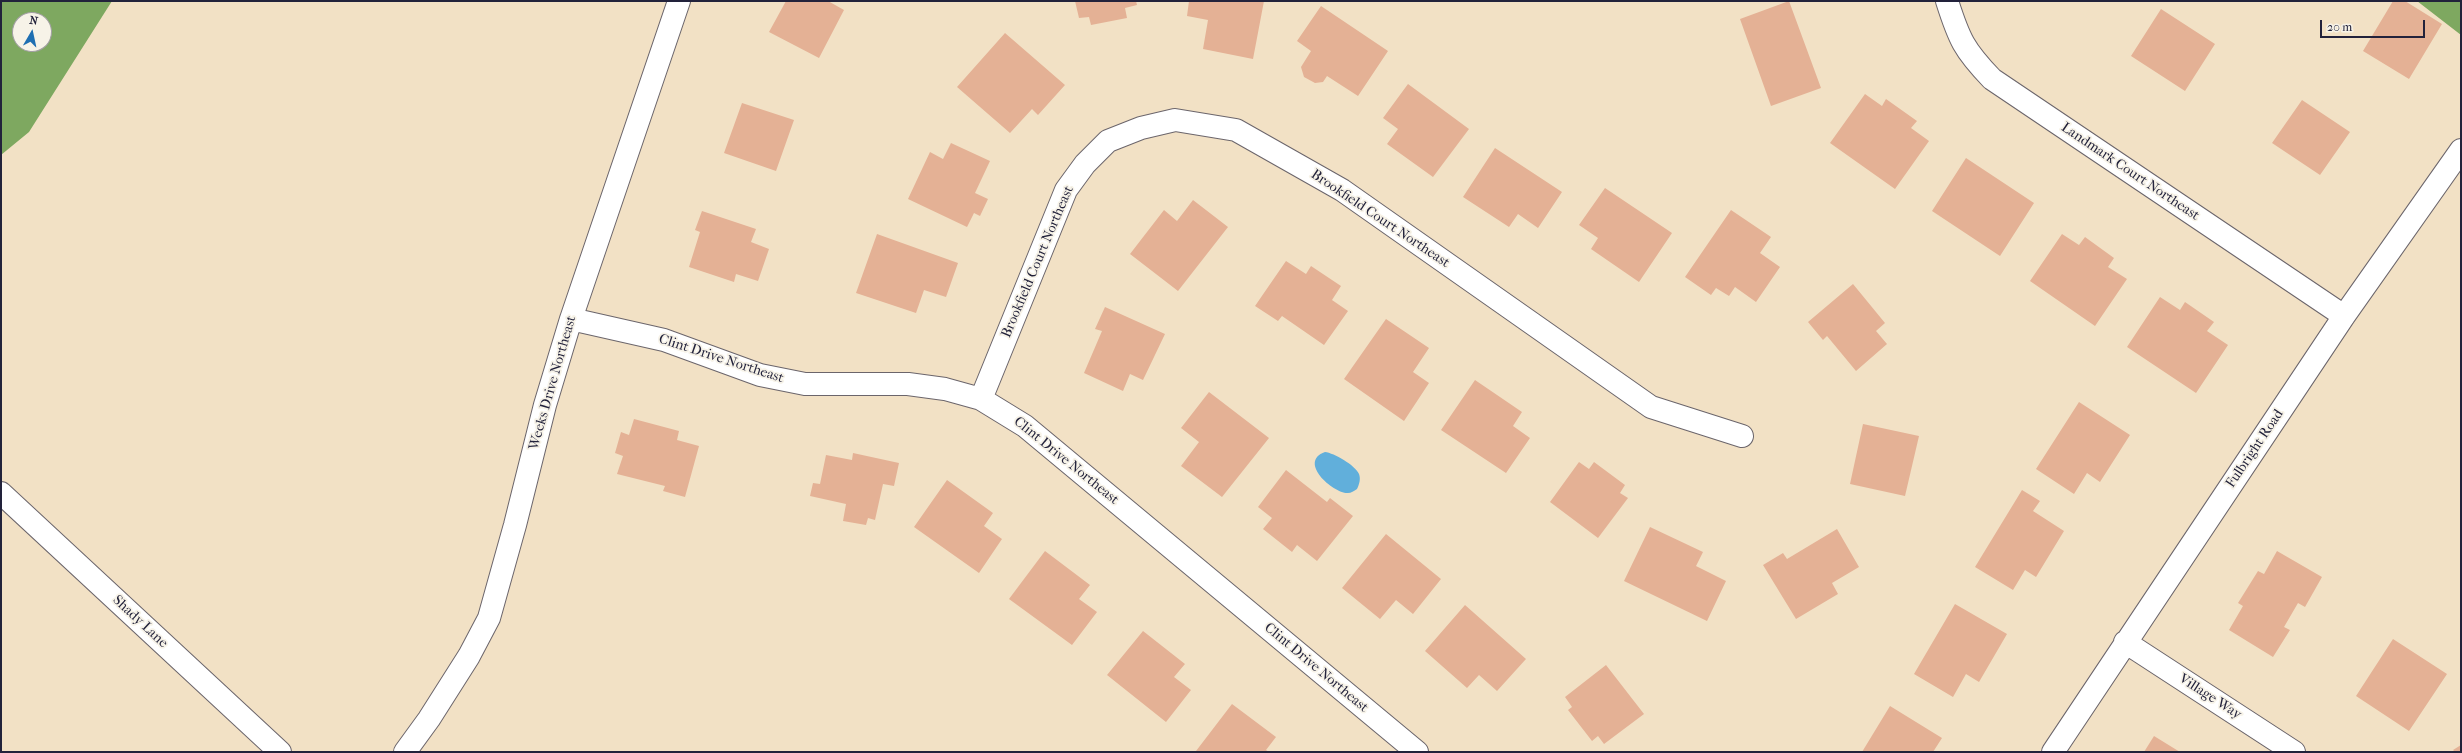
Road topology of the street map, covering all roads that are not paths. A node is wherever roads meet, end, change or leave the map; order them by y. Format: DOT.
graph roads {
  1 [pos="679,1"];
  2 [pos="1947,1"];
  3 [pos="2461,150"];
  4 [pos="2344,316"];
  5 [pos="571,319"];
  6 [pos="981,399"];
  7 [pos="1742,436"];
  8 [pos="1,492"];
  9 [pos="2126,642"];
  10 [pos="280,752"];
  11 [pos="405,752"];
  12 [pos="1417,752"];
  13 [pos="2053,752"];
  14 [pos="2294,752"];
  1 -- 5 [label="street, Weeks Drive Northeast"];
  2 -- 4 [label="street, Landmark Court Northeast"];
  3 -- 4 [label="street, Fulbright Road"];
  4 -- 9 [label="street, Fulbright Road"];
  5 -- 6 [label="street, Clint Drive Northeast"];
  5 -- 11 [label="street, Weeks Drive Northeast"];
  6 -- 7 [label="street, Brookfield Court Northeast"];
  6 -- 12 [label="street, Clint Drive Northeast"];
  8 -- 10 [label="street, Shady Lane"];
  9 -- 13 [label="street, Fulbright Road"];
  9 -- 14 [label="street, Village Way"];
}
